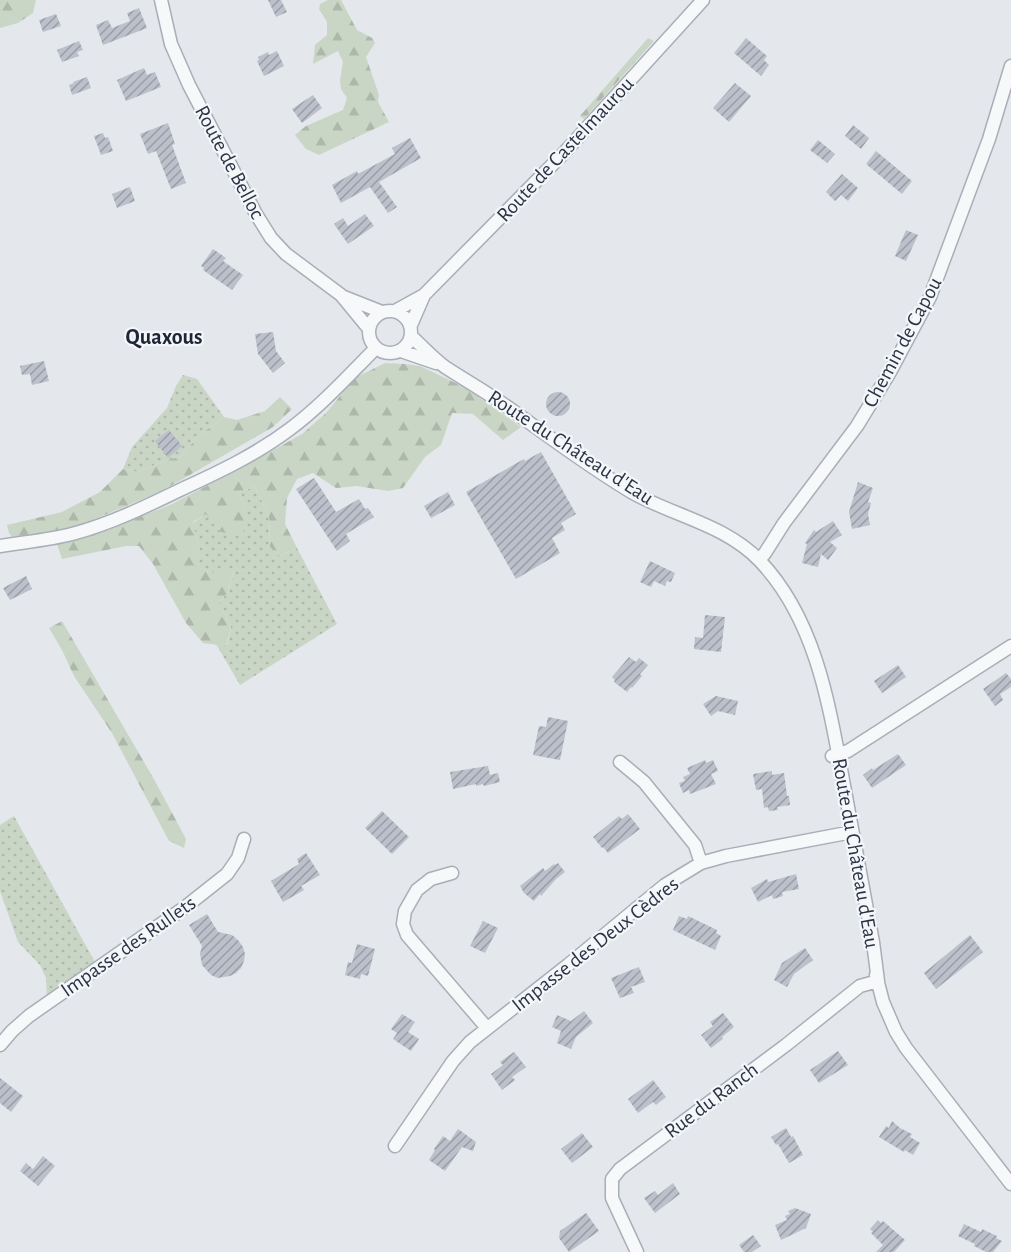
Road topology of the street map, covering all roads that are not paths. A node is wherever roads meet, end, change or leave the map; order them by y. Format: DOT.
graph roads {
  1 [pos="161,0"];
  2 [pos="703,0"];
  3 [pos="1011,66"];
  4 [pos="341,295"];
  5 [pos="424,295"];
  6 [pos="395,311"];
  7 [pos="382,312"];
  8 [pos="369,329"];
  9 [pos="411,331"];
  10 [pos="376,348"];
  11 [pos="400,351"];
  12 [pos="443,365"];
  13 [pos="0,546"];
  14 [pos="759,560"];
  15 [pos="1011,646"];
  16 [pos="835,755"];
  17 [pos="620,762"];
  18 [pos="849,833"];
  19 [pos="244,839"];
  20 [pos="701,863"];
  21 [pos="453,873"];
  22 [pos="878,981"];
  23 [pos="487,1028"];
  24 [pos="0,1045"];
  25 [pos="395,1146"];
  26 [pos="1011,1184"];
  27 [pos="637,1252"];
  1 -- 4 [label="street, Route de Belloc"];
  2 -- 5 [label="street, Route de Castelmaurou"];
  3 -- 14 [label="street, Chemin de Capou"];
  4 -- 7 [label="street, Route de Belloc"];
  4 -- 8 [label="street, Route de Belloc"];
  5 -- 6 [label="street, Route de Castelmaurou"];
  5 -- 9 [label="street, Route de Castelmaurou"];
  6 -- 7 [label="street, Route de Belloc"];
  6 -- 9 [label="street"];
  7 -- 8 [label="street"];
  8 -- 10 [label="street, Route de Belloc"];
  9 -- 11 [label="street"];
  9 -- 12 [label="street, Route du Château d'Eau"];
  10 -- 11 [label="street"];
  10 -- 13 [label="street"];
  11 -- 12 [label="street, Route du Château d'Eau"];
  12 -- 14 [label="street, Route du Château d'Eau"];
  14 -- 16 [label="street, Route du Château d'Eau"];
  15 -- 16 [label="street"];
  16 -- 18 [label="street, Route du Château d'Eau"];
  17 -- 20 [label="street"];
  18 -- 20 [label="street, Impasse des Deux Cèdres"];
  18 -- 22 [label="street, Route du Château d'Eau"];
  19 -- 24 [label="street, Impasse des Rullets"];
  20 -- 23 [label="street, Impasse des Deux Cèdres"];
  21 -- 23 [label="street"];
  22 -- 26 [label="street, Route du Château d'Eau"];
  22 -- 27 [label="street, Rue du Ranch"];
  23 -- 25 [label="street, Impasse des Deux Cèdres"];
}
